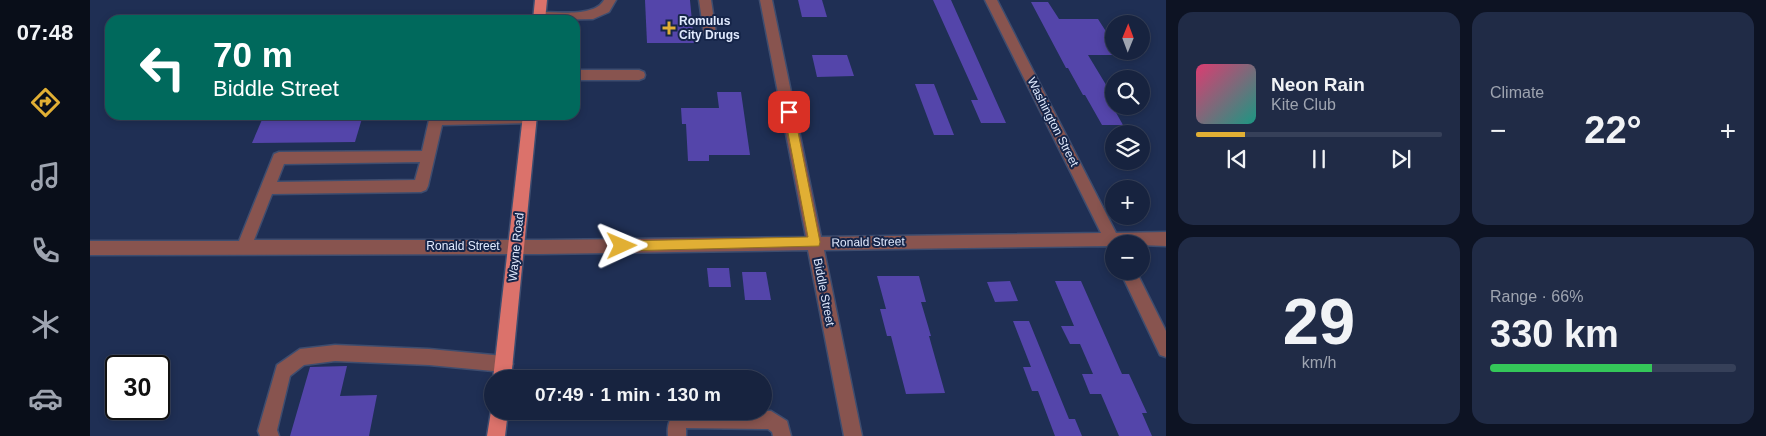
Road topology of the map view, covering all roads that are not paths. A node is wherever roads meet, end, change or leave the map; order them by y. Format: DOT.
graph roads {
  1 [pos="542,0"];
  2 [pos="610,0"];
  3 [pos="705,0"];
  4 [pos="766,0"];
  5 [pos="991,0"];
  6 [pos="540,15"];
  7 [pos="580,16"];
  8 [pos="710,34"];
  9 [pos="580,75"];
  10 [pos="639,75"];
  11 [pos="436,120"];
  12 [pos="529,120"];
  13 [pos="428,156"];
  14 [pos="268,188"];
  15 [pos="1109,235"];
  16 [pos="1166,239"];
  17 [pos="1150,240"];
  18 [pos="815,242"];
  19 [pos="1105,242"];
  20 [pos="516,246"];
  21 [pos="244,247"];
  22 [pos="90,248"];
  23 [pos="1132,280"];
  24 [pos="1166,349"];
  25 [pos="498,370"];
  26 [pos="503,370"];
  27 [pos="497,420"];
  28 [pos="270,436"];
  29 [pos="496,436"];
  30 [pos="677,436"];
  31 [pos="782,436"];
  32 [pos="853,436"];
  1 -- 6 [label="main road"];
  2 -- 7 [label="street"];
  3 -- 8 [label="street"];
  4 -- 18 [label="street, Biddle Street"];
  5 -- 15 [label="street, Washington Street"];
  9 -- 10 [label="street"];
  11 -- 13 [label="street"];
  12 -- 20 [label="main road, Wayne Road"];
  13 -- 14 [label="street"];
  13 -- 14 [label="street"];
  14 -- 21 [label="street"];
  16 -- 17 [label="street, Ronald Street"];
  18 -- 19 [label="street, Ronald Street"];
  18 -- 20 [label="street, Ronald Street"];
  18 -- 32 [label="street, Biddle Street"];
  20 -- 21 [label="street, Ronald Street"];
  20 -- 26 [label="main road, Wayne Road"];
  21 -- 22 [label="street, Ronald Street"];
  23 -- 24 [label="street"];
  25 -- 28 [label="street"];
  27 -- 29 [label="main road"];
  30 -- 31 [label="street"];
}
